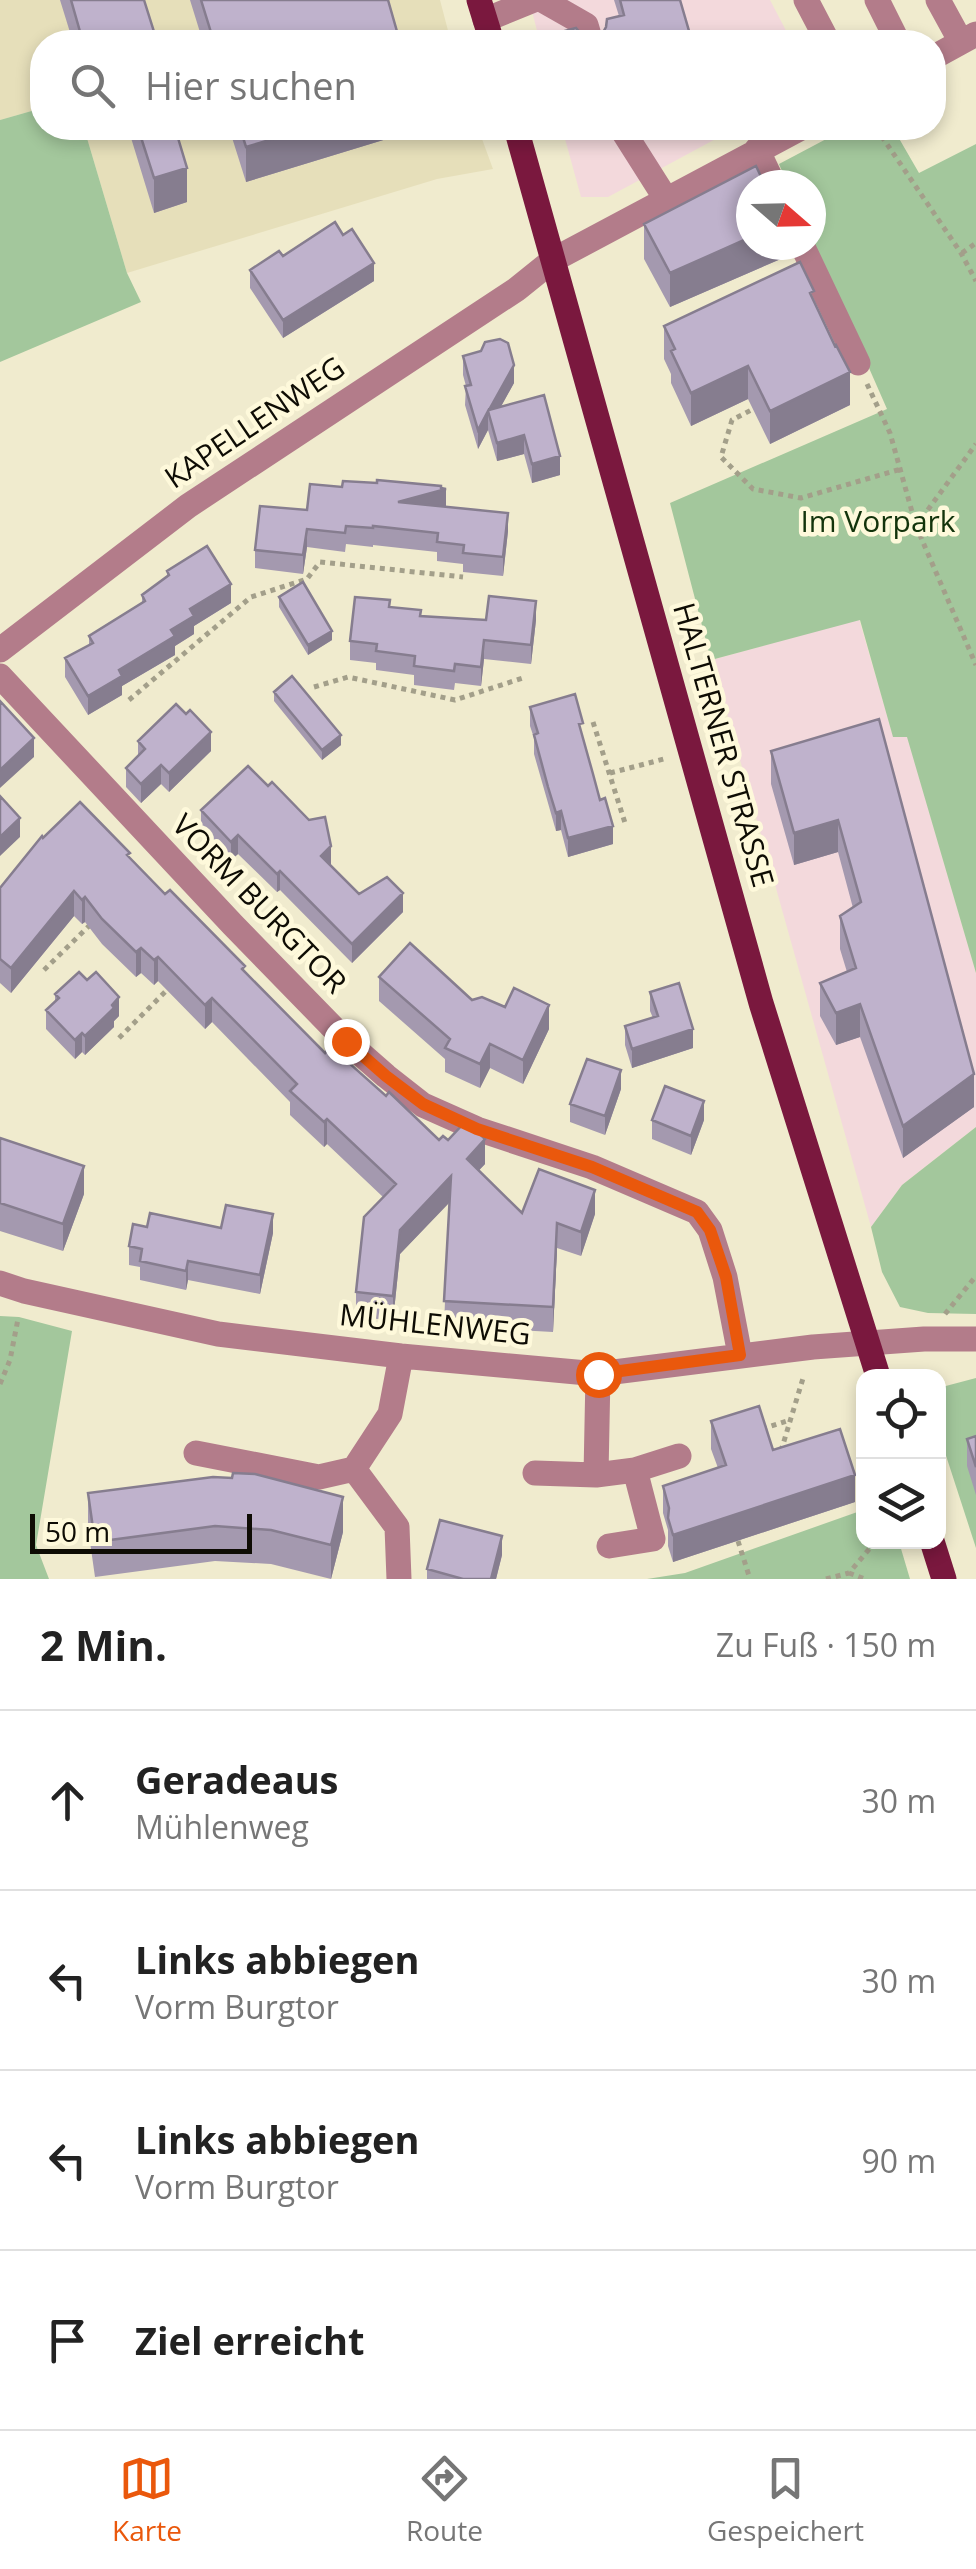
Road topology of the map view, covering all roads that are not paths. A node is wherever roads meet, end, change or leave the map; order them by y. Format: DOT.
graph roads {
  1 [pos="534,0"];
  2 [pos="542,0"];
  3 [pos="806,0"];
  4 [pos="876,0"];
  5 [pos="938,0"];
  6 [pos="485,21"];
  7 [pos="587,30"];
  8 [pos="822,30"];
  9 [pos="892,30"];
  10 [pos="969,38"];
  11 [pos="946,50"];
  12 [pos="519,140"];
  13 [pos="629,140"];
  14 [pos="777,140"];
  15 [pos="757,150"];
  16 [pos="767,170"];
  17 [pos="666,199"];
  18 [pos="553,260"];
  19 [pos="809,260"];
  20 [pos="858,363"];
  21 [pos="0,650"];
  22 [pos="0,676"];
  23 [pos="12,1287"];
  24 [pos="976,1339"];
  25 [pos="867,1343"];
  26 [pos="740,1355"];
  27 [pos="401,1356"];
  28 [pos="876,1369"];
  29 [pos="598,1374"];
  30 [pos="196,1453"];
  31 [pos="678,1456"];
  32 [pos="354,1470"];
  33 [pos="635,1470"];
  34 [pos="535,1472"];
  35 [pos="596,1475"];
  36 [pos="609,1546"];
  37 [pos="934,1549"];
  38 [pos="399,1579"];
  39 [pos="944,1579"];
  1 -- 6 [label="street"];
  2 -- 7 [label="street"];
  3 -- 8 [label="street"];
  4 -- 9 [label="street"];
  5 -- 10 [label="street"];
  10 -- 11 [label="street"];
  12 -- 18 [label="main road, HALTERNER STRASSE"];
  13 -- 17 [label="street"];
  14 -- 15 [label="street, KAPELLENWEG"];
  15 -- 16 [label="street"];
  15 -- 17 [label="street, KAPELLENWEG"];
  17 -- 18 [label="street, KAPELLENWEG"];
  18 -- 21 [label="street, KAPELLENWEG"];
  18 -- 25 [label="main road, HALTERNER STRASSE"];
  19 -- 20 [label="street"];
  22 -- 26 [label="street, VORM BURGTOR"];
  23 -- 27 [label="street, MÜHLENWEG"];
  24 -- 25 [label="street, MÜHLENWEG"];
  25 -- 26 [label="street, MÜHLENWEG"];
  25 -- 28 [label="main road, HALTERNER STRASSE"];
  26 -- 29 [label="street, MÜHLENWEG"];
  27 -- 29 [label="street, MÜHLENWEG"];
  27 -- 32 [label="street"];
  29 -- 35 [label="street"];
  30 -- 32 [label="street"];
  31 -- 33 [label="street"];
  32 -- 38 [label="street"];
  33 -- 35 [label="street"];
  33 -- 36 [label="street"];
  34 -- 35 [label="street"];
  37 -- 39 [label="main road"];
}
